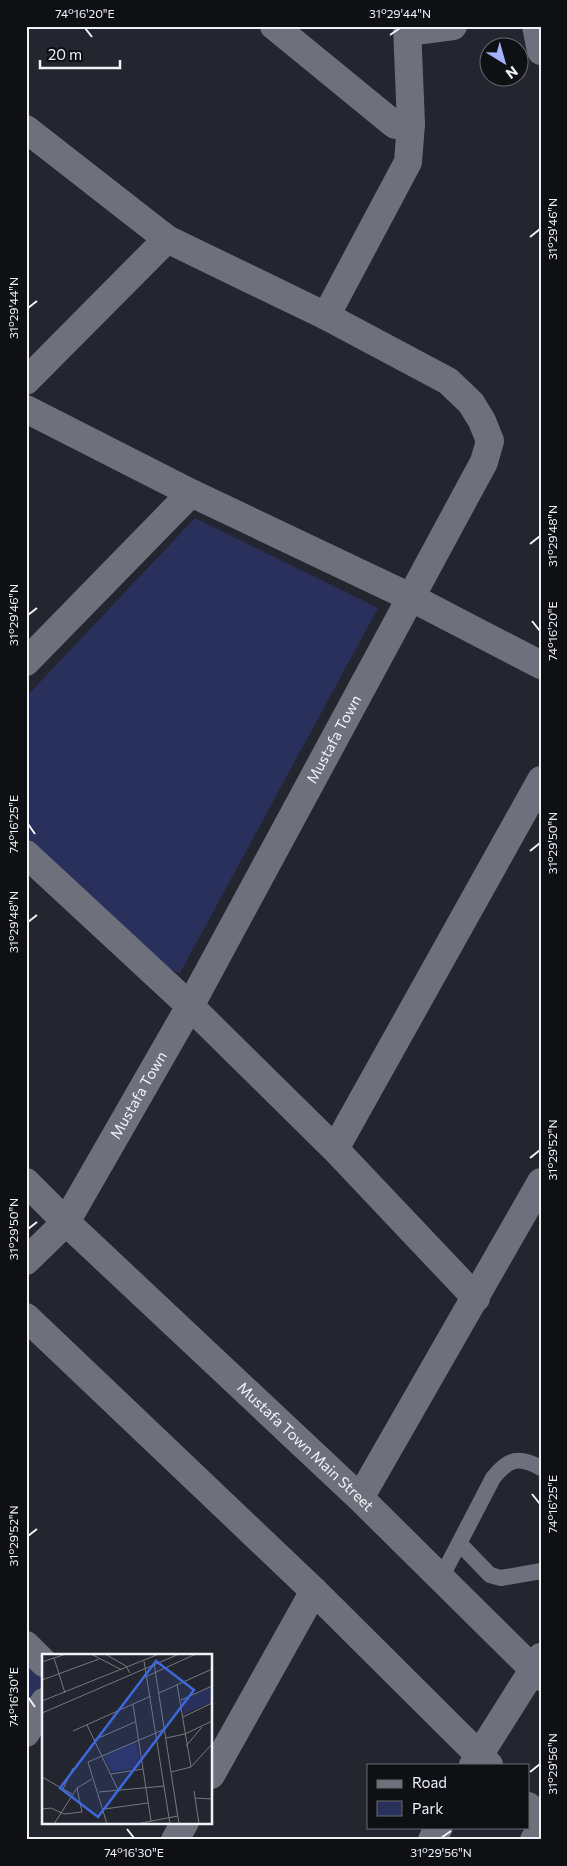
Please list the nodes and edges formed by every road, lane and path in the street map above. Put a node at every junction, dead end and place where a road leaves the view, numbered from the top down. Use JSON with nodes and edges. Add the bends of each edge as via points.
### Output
{"nodes":[{"id":1,"x":274,"y":26,"type":"edge"},
{"id":2,"x":453,"y":26,"type":"edge"},
{"id":3,"x":536,"y":26,"type":"edge"},
{"id":4,"x":408,"y":29,"type":"edge"},
{"id":5,"x":541,"y":51,"type":"edge"},
{"id":6,"x":411,"y":124,"type":"junction"},
{"id":7,"x":26,"y":129,"type":"edge"},
{"id":8,"x":167,"y":239,"type":"junction"},
{"id":9,"x":326,"y":316,"type":"junction"},
{"id":10,"x":26,"y":382,"type":"edge"},
{"id":11,"x":26,"y":409,"type":"edge"},
{"id":12,"x":191,"y":493,"type":"junction"},
{"id":13,"x":410,"y":598,"type":"junction"},
{"id":14,"x":26,"y":662,"type":"edge"},
{"id":15,"x":541,"y":665,"type":"edge"},
{"id":16,"x":541,"y":780,"type":"edge"},
{"id":17,"x":26,"y":854,"type":"edge"},
{"id":18,"x":190,"y":1006,"type":"junction"},
{"id":19,"x":335,"y":1150,"type":"junction"},
{"id":20,"x":26,"y":1182,"type":"edge"},
{"id":21,"x":541,"y":1182,"type":"edge"},
{"id":22,"x":66,"y":1222,"type":"junction"},
{"id":23,"x":26,"y":1261,"type":"edge"},
{"id":24,"x":476,"y":1298,"type":"junction"},
{"id":25,"x":26,"y":1317,"type":"edge"},
{"id":26,"x":541,"y":1468,"type":"edge"},
{"id":27,"x":360,"y":1498,"type":"junction"},
{"id":28,"x":460,"y":1544,"type":"junction"},
{"id":29,"x":541,"y":1571,"type":"edge"},
{"id":30,"x":441,"y":1578,"type":"junction"},
{"id":31,"x":314,"y":1591,"type":"junction"},
{"id":32,"x":26,"y":1645,"type":"edge"},
{"id":33,"x":42,"y":1661,"type":"edge"},
{"id":34,"x":538,"y":1667,"type":"edge"},
{"id":35,"x":42,"y":1705,"type":"edge"},
{"id":36,"x":26,"y":1733,"type":"edge"},
{"id":37,"x":480,"y":1761,"type":"edge"},
{"id":38,"x":212,"y":1773,"type":"edge"},
{"id":39,"x":530,"y":1808,"type":"edge"},
{"id":40,"x":541,"y":1819,"type":"edge"},
{"id":41,"x":184,"y":1824,"type":"edge"},
{"id":42,"x":438,"y":1828,"type":"edge"},
{"id":43,"x":541,"y":1828,"type":"edge"},
{"id":44,"x":175,"y":1840,"type":"edge"},
{"id":45,"x":432,"y":1840,"type":"edge"},
{"id":46,"x":534,"y":1840,"type":"edge"}],
"edges":[{"from":1,"to":6,"type":"street","via":[[395,125]]},
{"from":2,"to":4,"type":"street"},
{"from":3,"to":5,"type":"street"},
{"from":4,"to":6,"type":"street"},
{"from":6,"to":9,"type":"street","via":[[408,162]]},
{"from":7,"to":8,"type":"street","name":"Mustafa Town"},
{"from":8,"to":9,"type":"street","name":"Mustafa Town"},
{"from":8,"to":10,"type":"street"},
{"from":9,"to":13,"type":"street","name":"Mustafa Town","via":[[448,381],[471,403],[490,441],[484,462]]},
{"from":11,"to":12,"type":"street"},
{"from":12,"to":13,"type":"street"},
{"from":12,"to":14,"type":"street"},
{"from":13,"to":15,"type":"street"},
{"from":13,"to":18,"type":"street","name":"Mustafa Town"},
{"from":16,"to":19,"type":"street"},
{"from":17,"to":18,"type":"street"},
{"from":18,"to":19,"type":"street"},
{"from":18,"to":22,"type":"street","name":"Mustafa Town"},
{"from":19,"to":24,"type":"street"},
{"from":20,"to":22,"type":"street","name":"Mustafa Town Main Street"},
{"from":21,"to":24,"type":"street"},
{"from":22,"to":23,"type":"street","name":"Mustafa Town"},
{"from":22,"to":27,"type":"street","name":"Mustafa Town Main Street"},
{"from":24,"to":27,"type":"street"},
{"from":25,"to":31,"type":"street"},
{"from":26,"to":28,"type":"lane","via":[[528,1461],[515,1460],[503,1466],[493,1478]]},
{"from":27,"to":30,"type":"street","name":"Mustafa Town Main Street"},
{"from":28,"to":29,"type":"lane","via":[[490,1575],[501,1578]]},
{"from":28,"to":30,"type":"lane"},
{"from":30,"to":34,"type":"street","name":"Mustafa Town Main Street"},
{"from":31,"to":37,"type":"street"},
{"from":31,"to":38,"type":"street"},
{"from":32,"to":33,"type":"street"},
{"from":34,"to":37,"type":"street"},
{"from":35,"to":36,"type":"street"},
{"from":39,"to":40,"type":"street"},
{"from":41,"to":44,"type":"street"},
{"from":42,"to":45,"type":"street"},
{"from":43,"to":46,"type":"street"}]}
